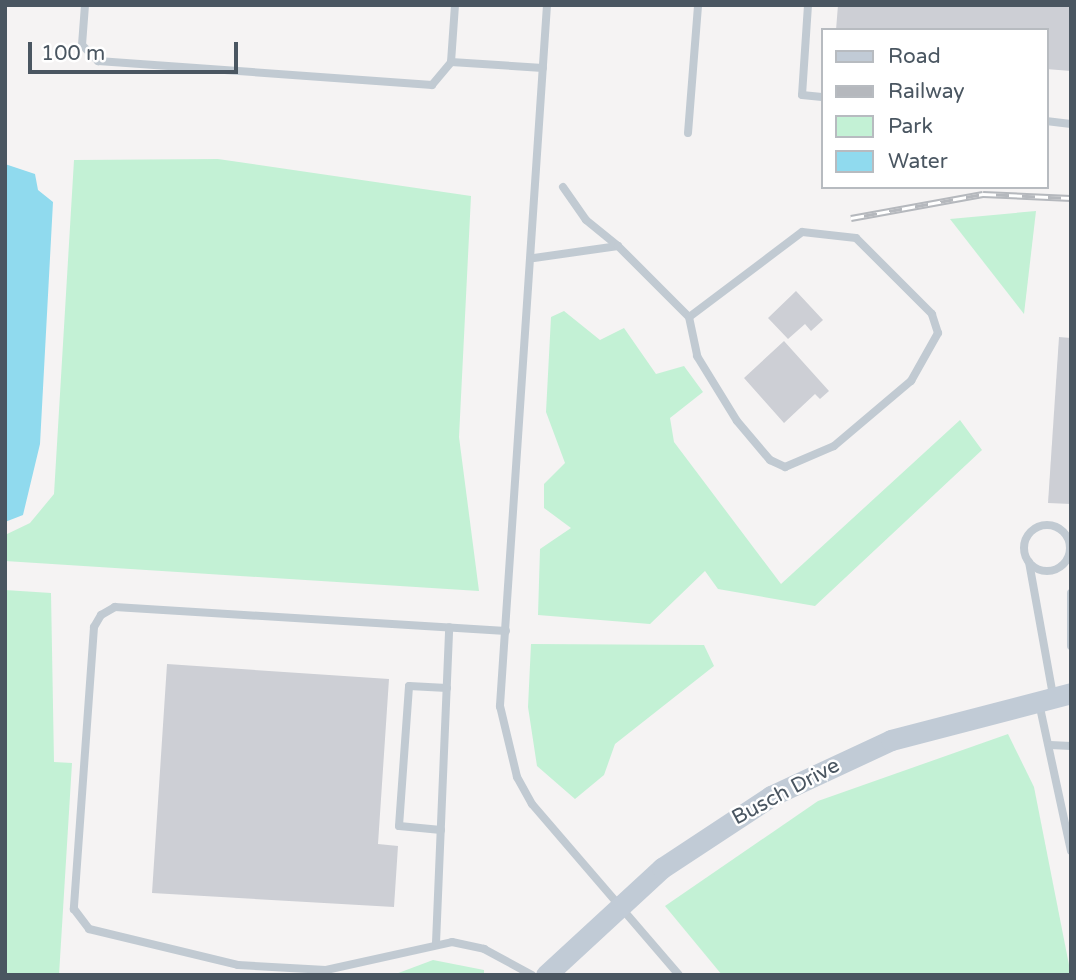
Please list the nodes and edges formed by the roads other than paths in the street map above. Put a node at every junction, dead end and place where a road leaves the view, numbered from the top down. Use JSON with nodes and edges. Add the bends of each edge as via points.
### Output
{"nodes":[{"id":1,"x":85,"y":5,"type":"edge"},
{"id":2,"x":454,"y":5,"type":"edge"},
{"id":3,"x":547,"y":5,"type":"edge"},
{"id":4,"x":698,"y":5,"type":"edge"},
{"id":5,"x":808,"y":5,"type":"edge"},
{"id":6,"x":451,"y":62,"type":"junction"},
{"id":7,"x":543,"y":68,"type":"junction"},
{"id":8,"x":820,"y":97,"type":"edge"},
{"id":9,"x":1048,"y":121,"type":"edge"},
{"id":10,"x":1071,"y":124,"type":"edge"},
{"id":11,"x":688,"y":133,"type":"dead end"},
{"id":12,"x":563,"y":187,"type":"dead end"},
{"id":13,"x":618,"y":246,"type":"junction"},
{"id":14,"x":534,"y":258,"type":"junction"},
{"id":15,"x":689,"y":317,"type":"junction"},
{"id":16,"x":1070,"y":538,"type":"edge"},
{"id":17,"x":1070,"y":553,"type":"edge"},
{"id":18,"x":1028,"y":562,"type":"junction"},
{"id":19,"x":1071,"y":562,"type":"edge"},
{"id":20,"x":1071,"y":593,"type":"edge"},
{"id":21,"x":449,"y":627,"type":"junction"},
{"id":22,"x":506,"y":631,"type":"junction"},
{"id":23,"x":1071,"y":646,"type":"edge"},
{"id":24,"x":447,"y":688,"type":"junction"},
{"id":25,"x":1054,"y":696,"type":"edge"},
{"id":26,"x":1050,"y":746,"type":"junction"},
{"id":27,"x":1071,"y":746,"type":"edge"},
{"id":28,"x":441,"y":830,"type":"junction"},
{"id":29,"x":1071,"y":851,"type":"edge"},
{"id":30,"x":617,"y":905,"type":"junction"},
{"id":31,"x":436,"y":943,"type":"junction"},
{"id":32,"x":532,"y":975,"type":"edge"},
{"id":33,"x":546,"y":975,"type":"edge"},
{"id":34,"x":679,"y":975,"type":"edge"}],
"edges":[{"from":1,"to":6,"type":"lane","via":[[82,45],[97,61],[432,85]]},
{"from":2,"to":6,"type":"lane"},
{"from":3,"to":7,"type":"lane"},
{"from":4,"to":11,"type":"lane"},
{"from":5,"to":8,"type":"lane","via":[[802,95]]},
{"from":6,"to":7,"type":"lane"},
{"from":7,"to":14,"type":"lane"},
{"from":9,"to":10,"type":"lane"},
{"from":12,"to":13,"type":"lane","via":[[586,220]]},
{"from":13,"to":14,"type":"lane"},
{"from":13,"to":15,"type":"lane"},
{"from":14,"to":22,"type":"lane"},
{"from":15,"to":15,"type":"lane","via":[[697,356],[737,421],[770,460],[785,467],[834,446],[911,382],[938,333],[932,314],[856,238],[802,232]]},
{"from":16,"to":17,"type":"lane"},
{"from":16,"to":18,"type":"lane","via":[[1057,526],[1034,528],[1024,541]]},
{"from":17,"to":18,"type":"lane","via":[[1049,571]]},
{"from":17,"to":19,"type":"lane"},
{"from":18,"to":25,"type":"lane"},
{"from":20,"to":23,"type":"lane"},
{"from":21,"to":22,"type":"lane"},
{"from":21,"to":24,"type":"lane"},
{"from":21,"to":31,"type":"lane","via":[[115,607],[101,615],[94,627],[74,909],[80,923],[97,932],[238,965],[326,970]]},
{"from":22,"to":30,"type":"lane","via":[[500,706],[517,777],[555,835]]},
{"from":24,"to":28,"type":"lane"},
{"from":24,"to":28,"type":"lane","via":[[409,686],[399,827]]},
{"from":25,"to":26,"type":"lane"},
{"from":25,"to":30,"type":"street","name":"Busch Drive","via":[[965,716],[823,769],[713,831]]},
{"from":26,"to":27,"type":"lane"},
{"from":26,"to":29,"type":"lane"},
{"from":28,"to":31,"type":"lane"},
{"from":30,"to":33,"type":"street","name":"Busch Drive"},
{"from":30,"to":34,"type":"lane"},
{"from":31,"to":32,"type":"lane","via":[[484,949]]}]}
